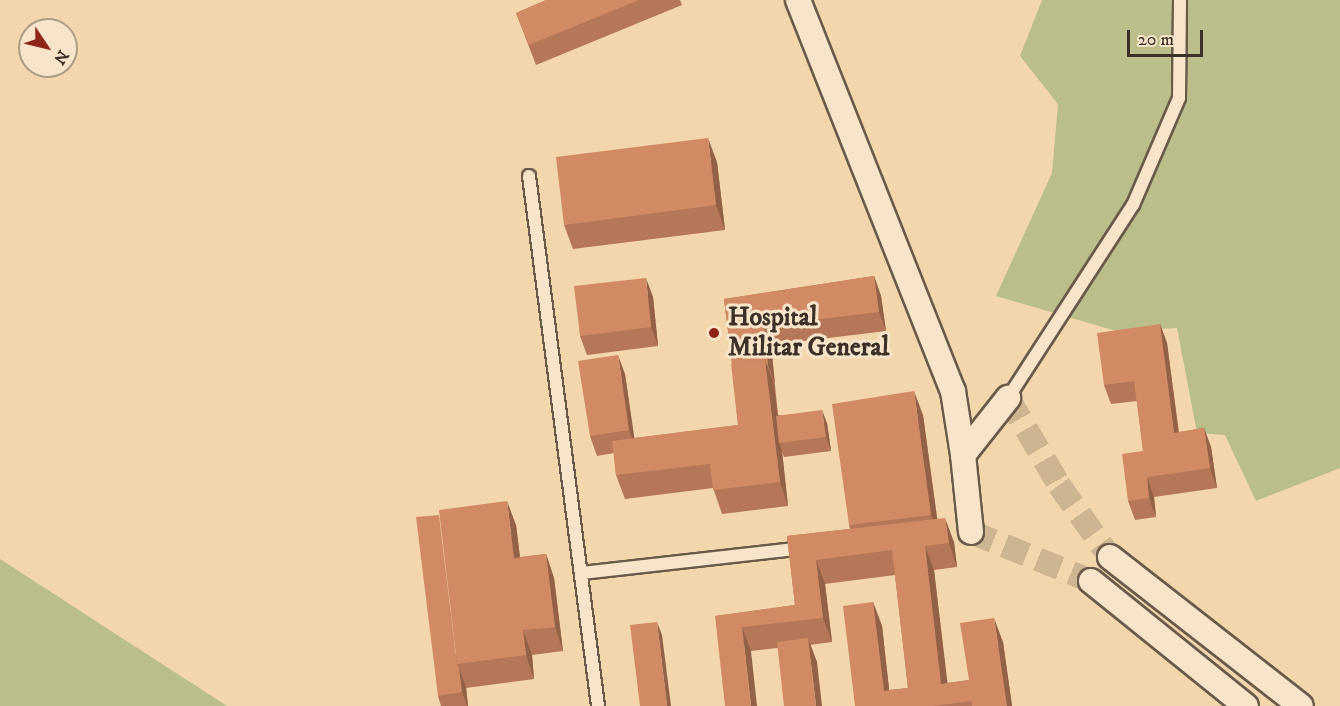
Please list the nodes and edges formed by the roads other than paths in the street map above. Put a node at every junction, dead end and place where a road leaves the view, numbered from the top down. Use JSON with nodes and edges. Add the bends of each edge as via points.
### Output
{"nodes":[{"id":1,"x":798,"y":0,"type":"edge"},
{"id":2,"x":1180,"y":0,"type":"edge"},
{"id":3,"x":529,"y":176,"type":"dead end"},
{"id":4,"x":1008,"y":398,"type":"joint"},
{"id":5,"x":963,"y":455,"type":"junction"},
{"id":6,"x":971,"y":532,"type":"dead end"},
{"id":7,"x":824,"y":546,"type":"edge"},
{"id":8,"x":1110,"y":557,"type":"tunnel mouth"},
{"id":9,"x":581,"y":573,"type":"junction"},
{"id":10,"x":1091,"y":580,"type":"tunnel mouth"},
{"id":11,"x":598,"y":706,"type":"edge"},
{"id":12,"x":1246,"y":706,"type":"edge"},
{"id":13,"x":1301,"y":706,"type":"edge"}],
"edges":[{"from":1,"to":5,"type":"street","via":[[953,391]]},
{"from":2,"to":4,"type":"lane","via":[[1179,98],[1156,152],[1132,205]]},
{"from":3,"to":9,"type":"lane"},
{"from":4,"to":5,"type":"street"},
{"from":5,"to":6,"type":"street"},
{"from":7,"to":9,"type":"lane"},
{"from":8,"to":13,"type":"street"},
{"from":9,"to":11,"type":"lane"},
{"from":10,"to":12,"type":"street"}]}
